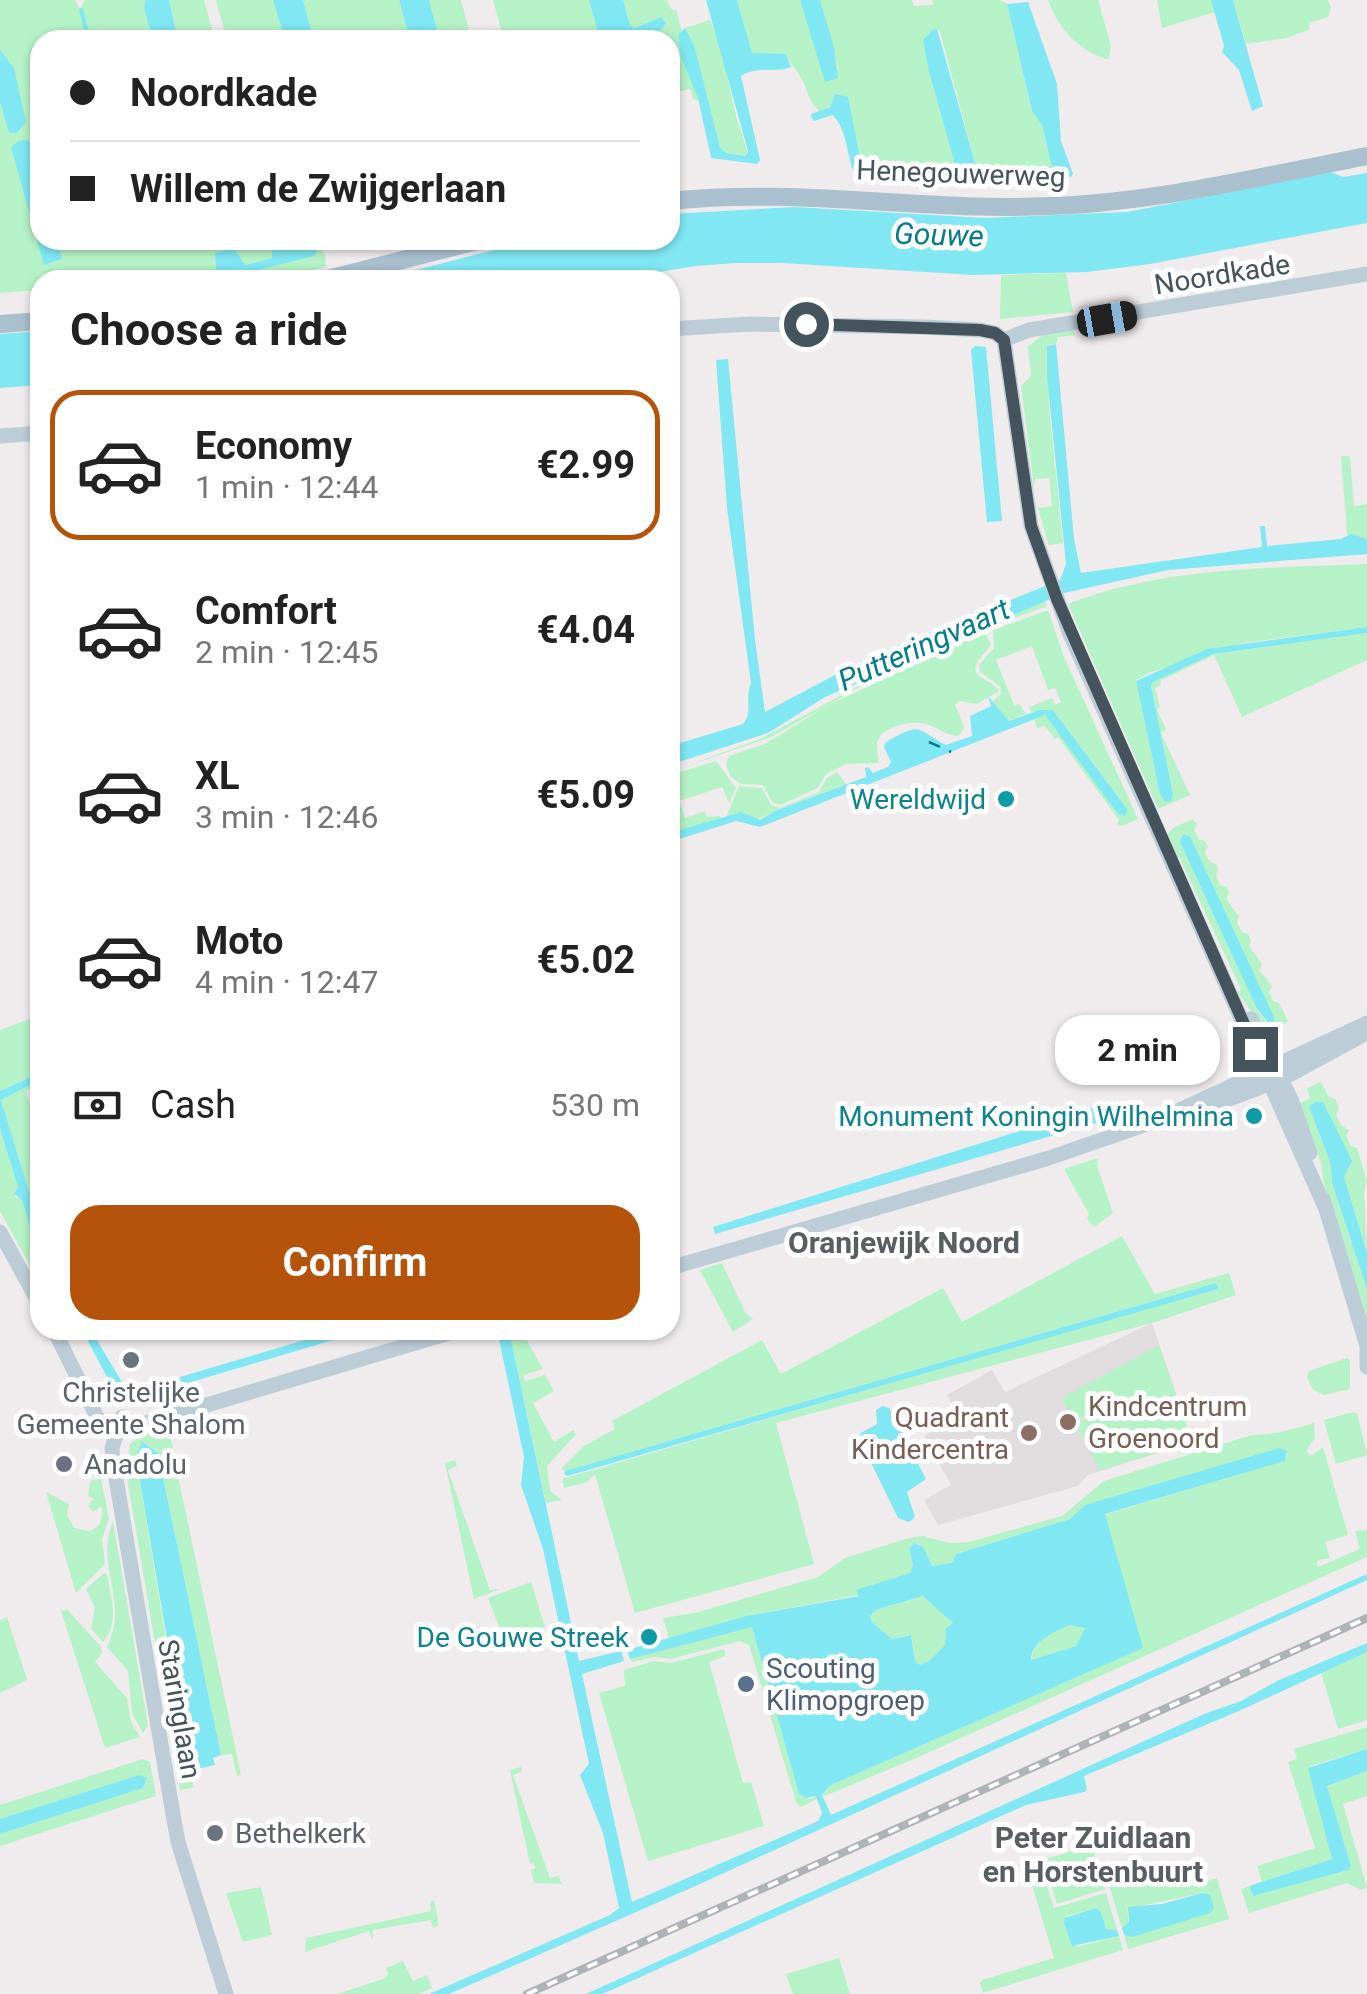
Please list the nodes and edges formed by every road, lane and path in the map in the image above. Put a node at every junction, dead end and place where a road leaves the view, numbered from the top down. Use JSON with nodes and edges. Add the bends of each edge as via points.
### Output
{"nodes":[{"id":1,"x":1367,"y":156,"type":"edge"},
{"id":2,"x":680,"y":201,"type":"edge"},
{"id":3,"x":441,"y":250,"type":"edge"},
{"id":4,"x":363,"y":270,"type":"edge"},
{"id":5,"x":1367,"y":274,"type":"edge"},
{"id":6,"x":30,"y":322,"type":"edge"},
{"id":7,"x":0,"y":324,"type":"edge"},
{"id":8,"x":680,"y":328,"type":"edge"},
{"id":9,"x":1004,"y":340,"type":"junction"},
{"id":10,"x":30,"y":434,"type":"edge"},
{"id":11,"x":0,"y":436,"type":"edge"},
{"id":12,"x":1367,"y":1023,"type":"edge"},
{"id":13,"x":1367,"y":1032,"type":"edge"},
{"id":14,"x":1272,"y":1074,"type":"junction"},
{"id":15,"x":0,"y":1232,"type":"edge"},
{"id":16,"x":680,"y":1265,"type":"edge"},
{"id":17,"x":30,"y":1286,"type":"edge"},
{"id":18,"x":59,"y":1340,"type":"edge"},
{"id":19,"x":425,"y":1340,"type":"edge"},
{"id":20,"x":1367,"y":1348,"type":"edge"},
{"id":21,"x":1367,"y":1367,"type":"edge"},
{"id":22,"x":120,"y":1422,"type":"junction"},
{"id":23,"x":226,"y":1994,"type":"edge"}],
"edges":[{"from":1,"to":2,"type":"main road","name":"Henegouwerweg","via":[[1155,197],[1051,206],[793,195]]},
{"from":3,"to":4,"type":"main road"},
{"from":5,"to":9,"type":"street","name":"Noordkade","via":[[1028,330]]},
{"from":6,"to":7,"type":"main road"},
{"from":8,"to":9,"type":"street","name":"Noordkade","via":[[924,327],[980,330]]},
{"from":9,"to":14,"type":"street","via":[[1028,511],[1050,580]]},
{"from":10,"to":11,"type":"street"},
{"from":12,"to":14,"type":"street"},
{"from":13,"to":14,"type":"street"},
{"from":14,"to":16,"type":"street","via":[[1179,1119]]},
{"from":14,"to":20,"type":"street","via":[[1325,1208]]},
{"from":15,"to":17,"type":"street"},
{"from":18,"to":22,"type":"street","via":[[98,1419]]},
{"from":19,"to":22,"type":"street","via":[[136,1426]]},
{"from":20,"to":21,"type":"street"},
{"from":22,"to":23,"type":"street","name":"Staringlaan","via":[[113,1460],[178,1842]]}]}
